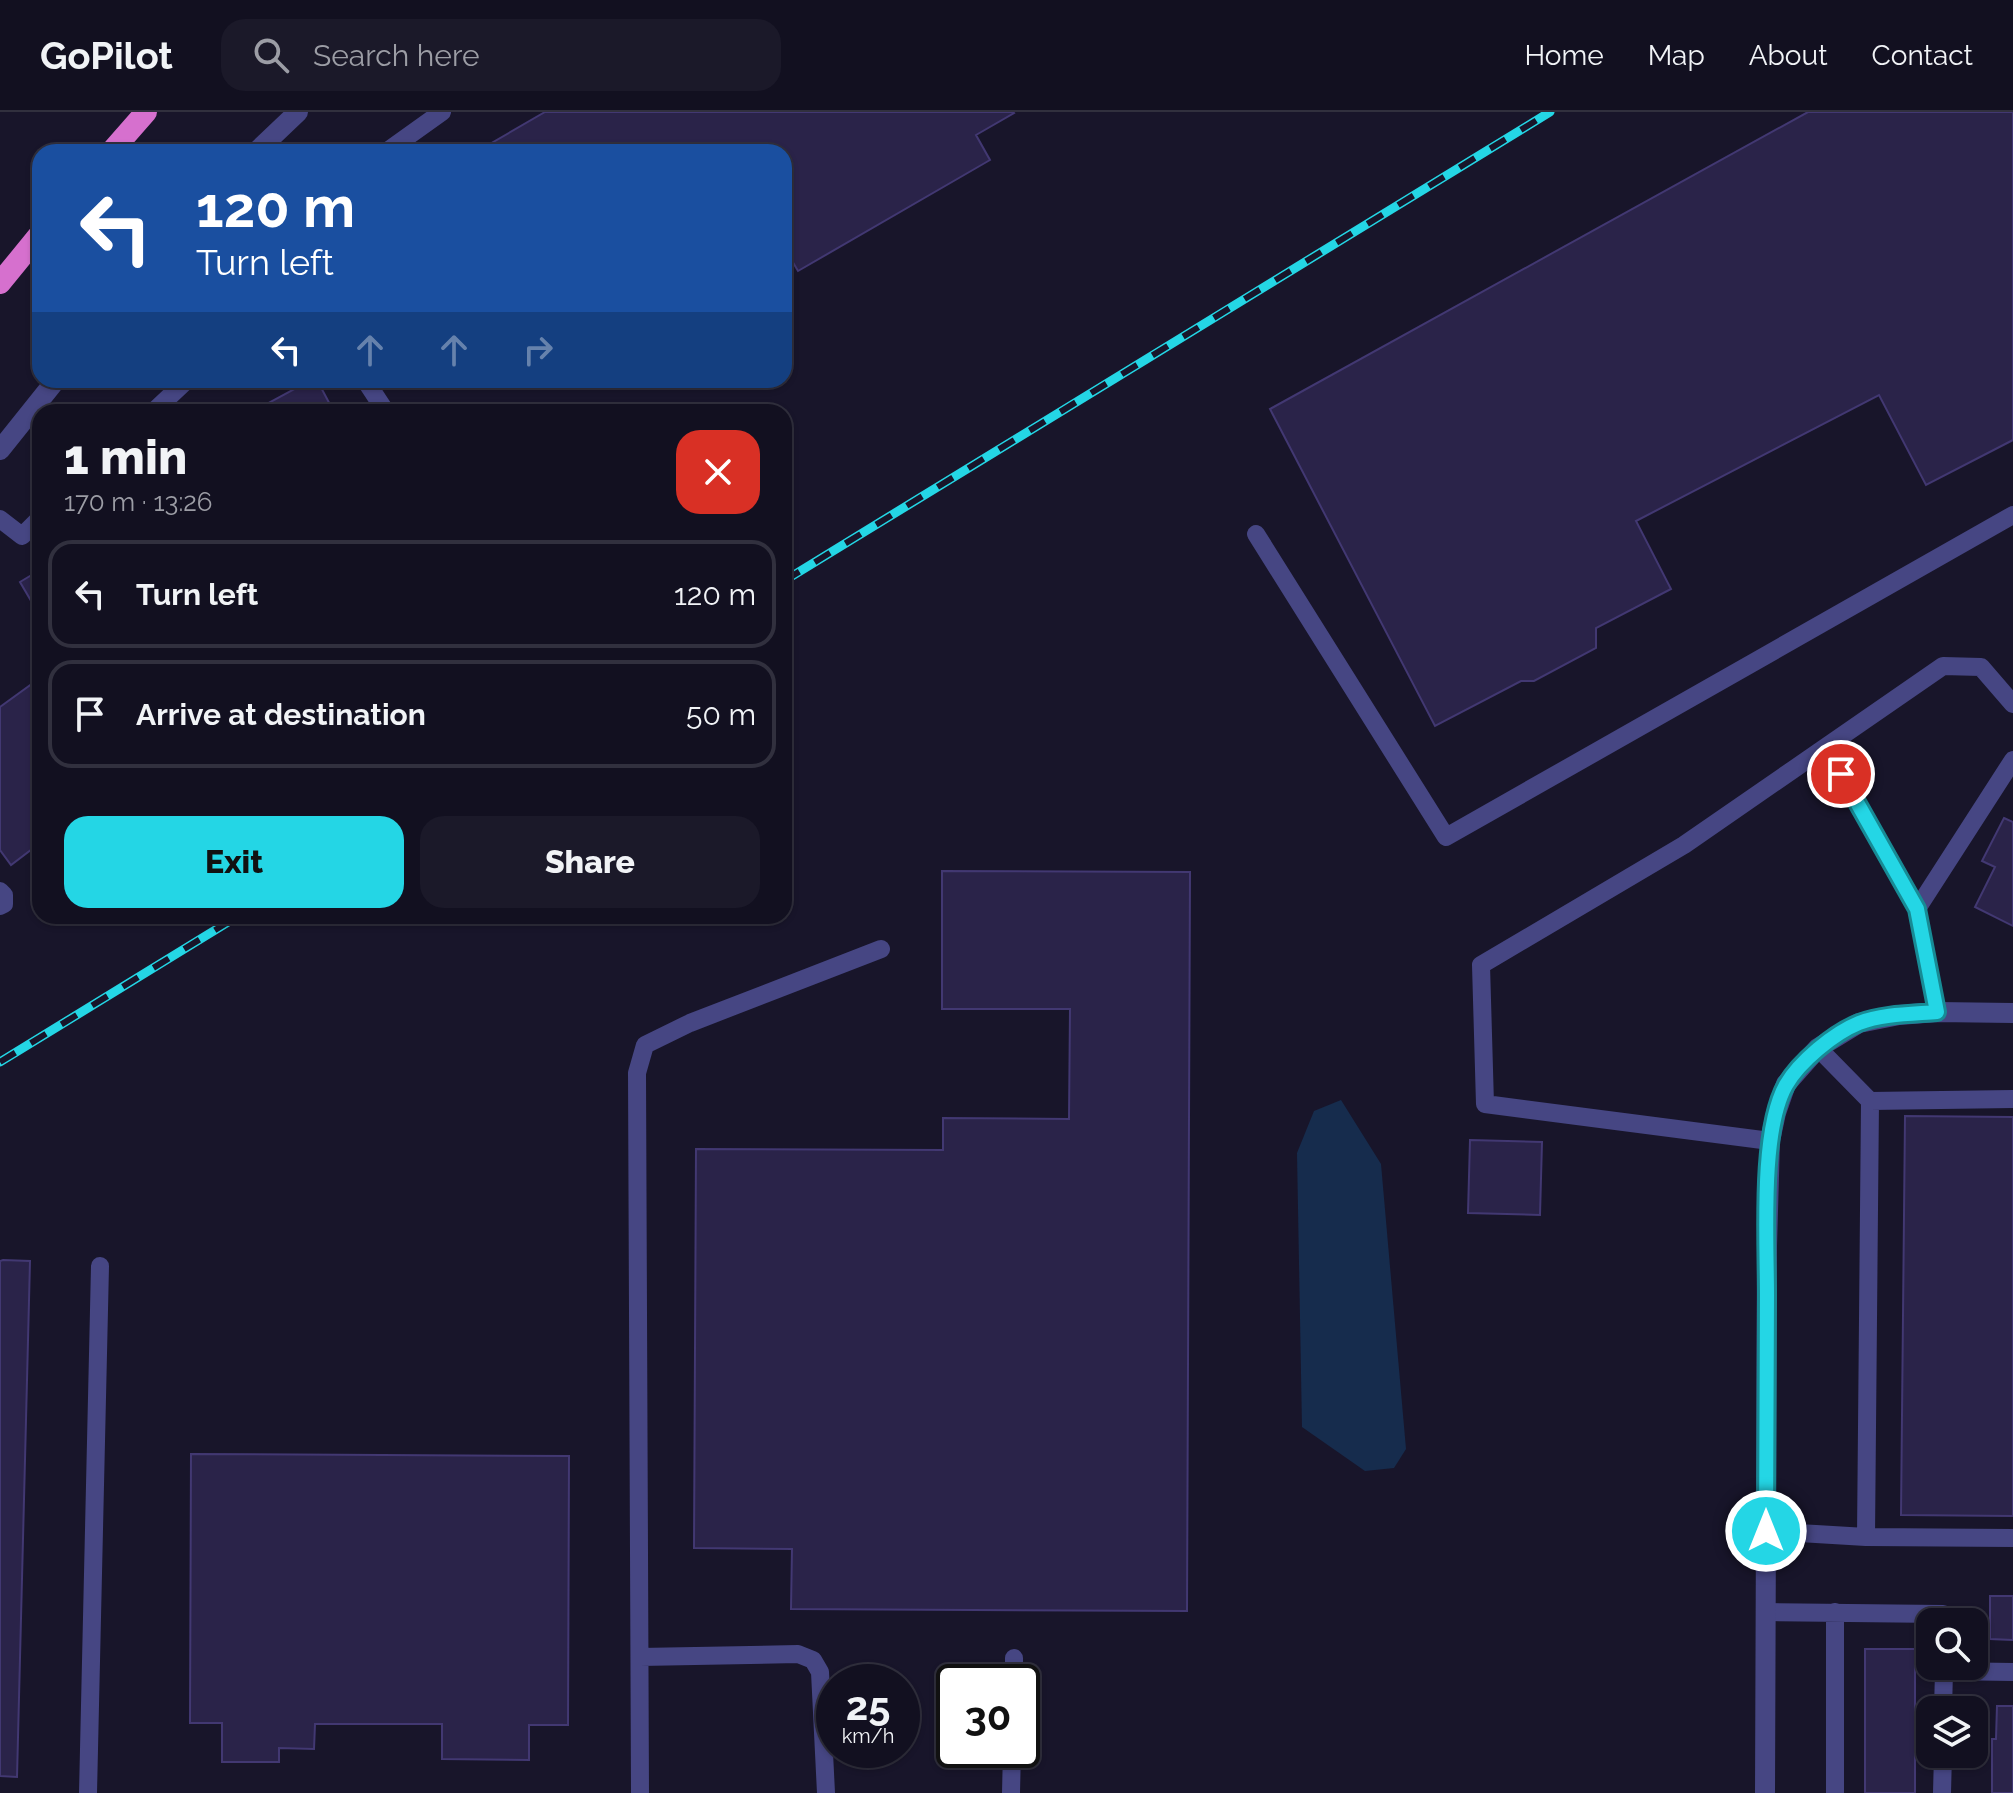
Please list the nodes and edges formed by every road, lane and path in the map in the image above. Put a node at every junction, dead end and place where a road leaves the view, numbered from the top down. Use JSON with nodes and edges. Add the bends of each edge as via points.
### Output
{"nodes":[{"id":1,"x":146,"y":112,"type":"edge"},
{"id":2,"x":298,"y":112,"type":"edge"},
{"id":3,"x":442,"y":112,"type":"edge"},
{"id":4,"x":118,"y":144,"type":"edge"},
{"id":5,"x":264,"y":144,"type":"edge"},
{"id":6,"x":397,"y":144,"type":"edge"},
{"id":7,"x":32,"y":244,"type":"edge"},
{"id":8,"x":0,"y":283,"type":"edge"},
{"id":9,"x":50,"y":388,"type":"edge"},
{"id":10,"x":178,"y":388,"type":"edge"},
{"id":11,"x":37,"y":404,"type":"edge"},
{"id":12,"x":162,"y":404,"type":"edge"},
{"id":13,"x":32,"y":410,"type":"edge"},
{"id":14,"x":0,"y":450,"type":"edge"},
{"id":15,"x":2013,"y":515,"type":"edge"},
{"id":16,"x":0,"y":519,"type":"edge"},
{"id":17,"x":32,"y":526,"type":"edge"},
{"id":18,"x":1256,"y":534,"type":"dead end"},
{"id":19,"x":2013,"y":704,"type":"edge"},
{"id":20,"x":1826,"y":747,"type":"junction"},
{"id":21,"x":2013,"y":760,"type":"edge"},
{"id":22,"x":0,"y":891,"type":"edge"},
{"id":23,"x":0,"y":906,"type":"edge"},
{"id":24,"x":1917,"y":909,"type":"junction"},
{"id":25,"x":881,"y":949,"type":"dead end"},
{"id":26,"x":1937,"y":1012,"type":"junction"},
{"id":27,"x":2013,"y":1013,"type":"edge"},
{"id":28,"x":1818,"y":1048,"type":"junction"},
{"id":29,"x":2013,"y":1099,"type":"edge"},
{"id":30,"x":1870,"y":1101,"type":"junction"},
{"id":31,"x":1770,"y":1141,"type":"junction"},
{"id":32,"x":100,"y":1266,"type":"dead end"},
{"id":33,"x":1766,"y":1531,"type":"junction"},
{"id":34,"x":1866,"y":1537,"type":"junction"},
{"id":35,"x":2013,"y":1538,"type":"edge"},
{"id":36,"x":1766,"y":1612,"type":"junction"},
{"id":37,"x":1835,"y":1612,"type":"junction"},
{"id":38,"x":1916,"y":1614,"type":"edge"},
{"id":39,"x":640,"y":1657,"type":"junction"},
{"id":40,"x":1014,"y":1658,"type":"dead end"},
{"id":41,"x":1014,"y":1664,"type":"edge"},
{"id":42,"x":1988,"y":1671,"type":"edge"},
{"id":43,"x":2013,"y":1672,"type":"edge"},
{"id":44,"x":1012,"y":1768,"type":"edge"},
{"id":45,"x":1943,"y":1768,"type":"edge"},
{"id":46,"x":88,"y":1793,"type":"edge"},
{"id":47,"x":640,"y":1793,"type":"edge"},
{"id":48,"x":826,"y":1793,"type":"edge"},
{"id":49,"x":1011,"y":1793,"type":"edge"},
{"id":50,"x":1765,"y":1793,"type":"edge"},
{"id":51,"x":1835,"y":1793,"type":"edge"},
{"id":52,"x":1942,"y":1793,"type":"edge"}],
"edges":[{"from":1,"to":4,"type":"highway"},
{"from":2,"to":5,"type":"street"},
{"from":3,"to":6,"type":"lane"},
{"from":7,"to":8,"type":"highway"},
{"from":9,"to":11,"type":"street"},
{"from":10,"to":12,"type":"lane"},
{"from":13,"to":14,"type":"street"},
{"from":15,"to":18,"type":"lane","via":[[1446,837]]},
{"from":16,"to":17,"type":"lane","via":[[22,536]]},
{"from":19,"to":20,"type":"lane","via":[[1981,667],[1943,666]]},
{"from":20,"to":24,"type":"lane"},
{"from":20,"to":31,"type":"lane","via":[[1684,845],[1481,965],[1485,1104]]},
{"from":21,"to":24,"type":"lane"},
{"from":22,"to":23,"type":"lane"},
{"from":24,"to":26,"type":"lane"},
{"from":25,"to":39,"type":"lane","via":[[645,1045],[637,1073]]},
{"from":26,"to":27,"type":"street"},
{"from":26,"to":28,"type":"street","via":[[1859,1023]]},
{"from":28,"to":30,"type":"lane"},
{"from":28,"to":31,"type":"street","via":[[1786,1084]]},
{"from":29,"to":30,"type":"lane"},
{"from":30,"to":34,"type":"lane"},
{"from":31,"to":33,"type":"street"},
{"from":32,"to":46,"type":"lane"},
{"from":33,"to":34,"type":"lane"},
{"from":33,"to":36,"type":"street"},
{"from":34,"to":35,"type":"lane"},
{"from":36,"to":37,"type":"lane"},
{"from":36,"to":50,"type":"street"},
{"from":37,"to":38,"type":"lane"},
{"from":37,"to":51,"type":"lane"},
{"from":39,"to":47,"type":"lane"},
{"from":39,"to":48,"type":"lane","via":[[798,1654],[813,1660],[820,1672]]},
{"from":40,"to":41,"type":"lane"},
{"from":42,"to":43,"type":"lane"},
{"from":44,"to":49,"type":"lane"},
{"from":45,"to":52,"type":"lane"}]}
